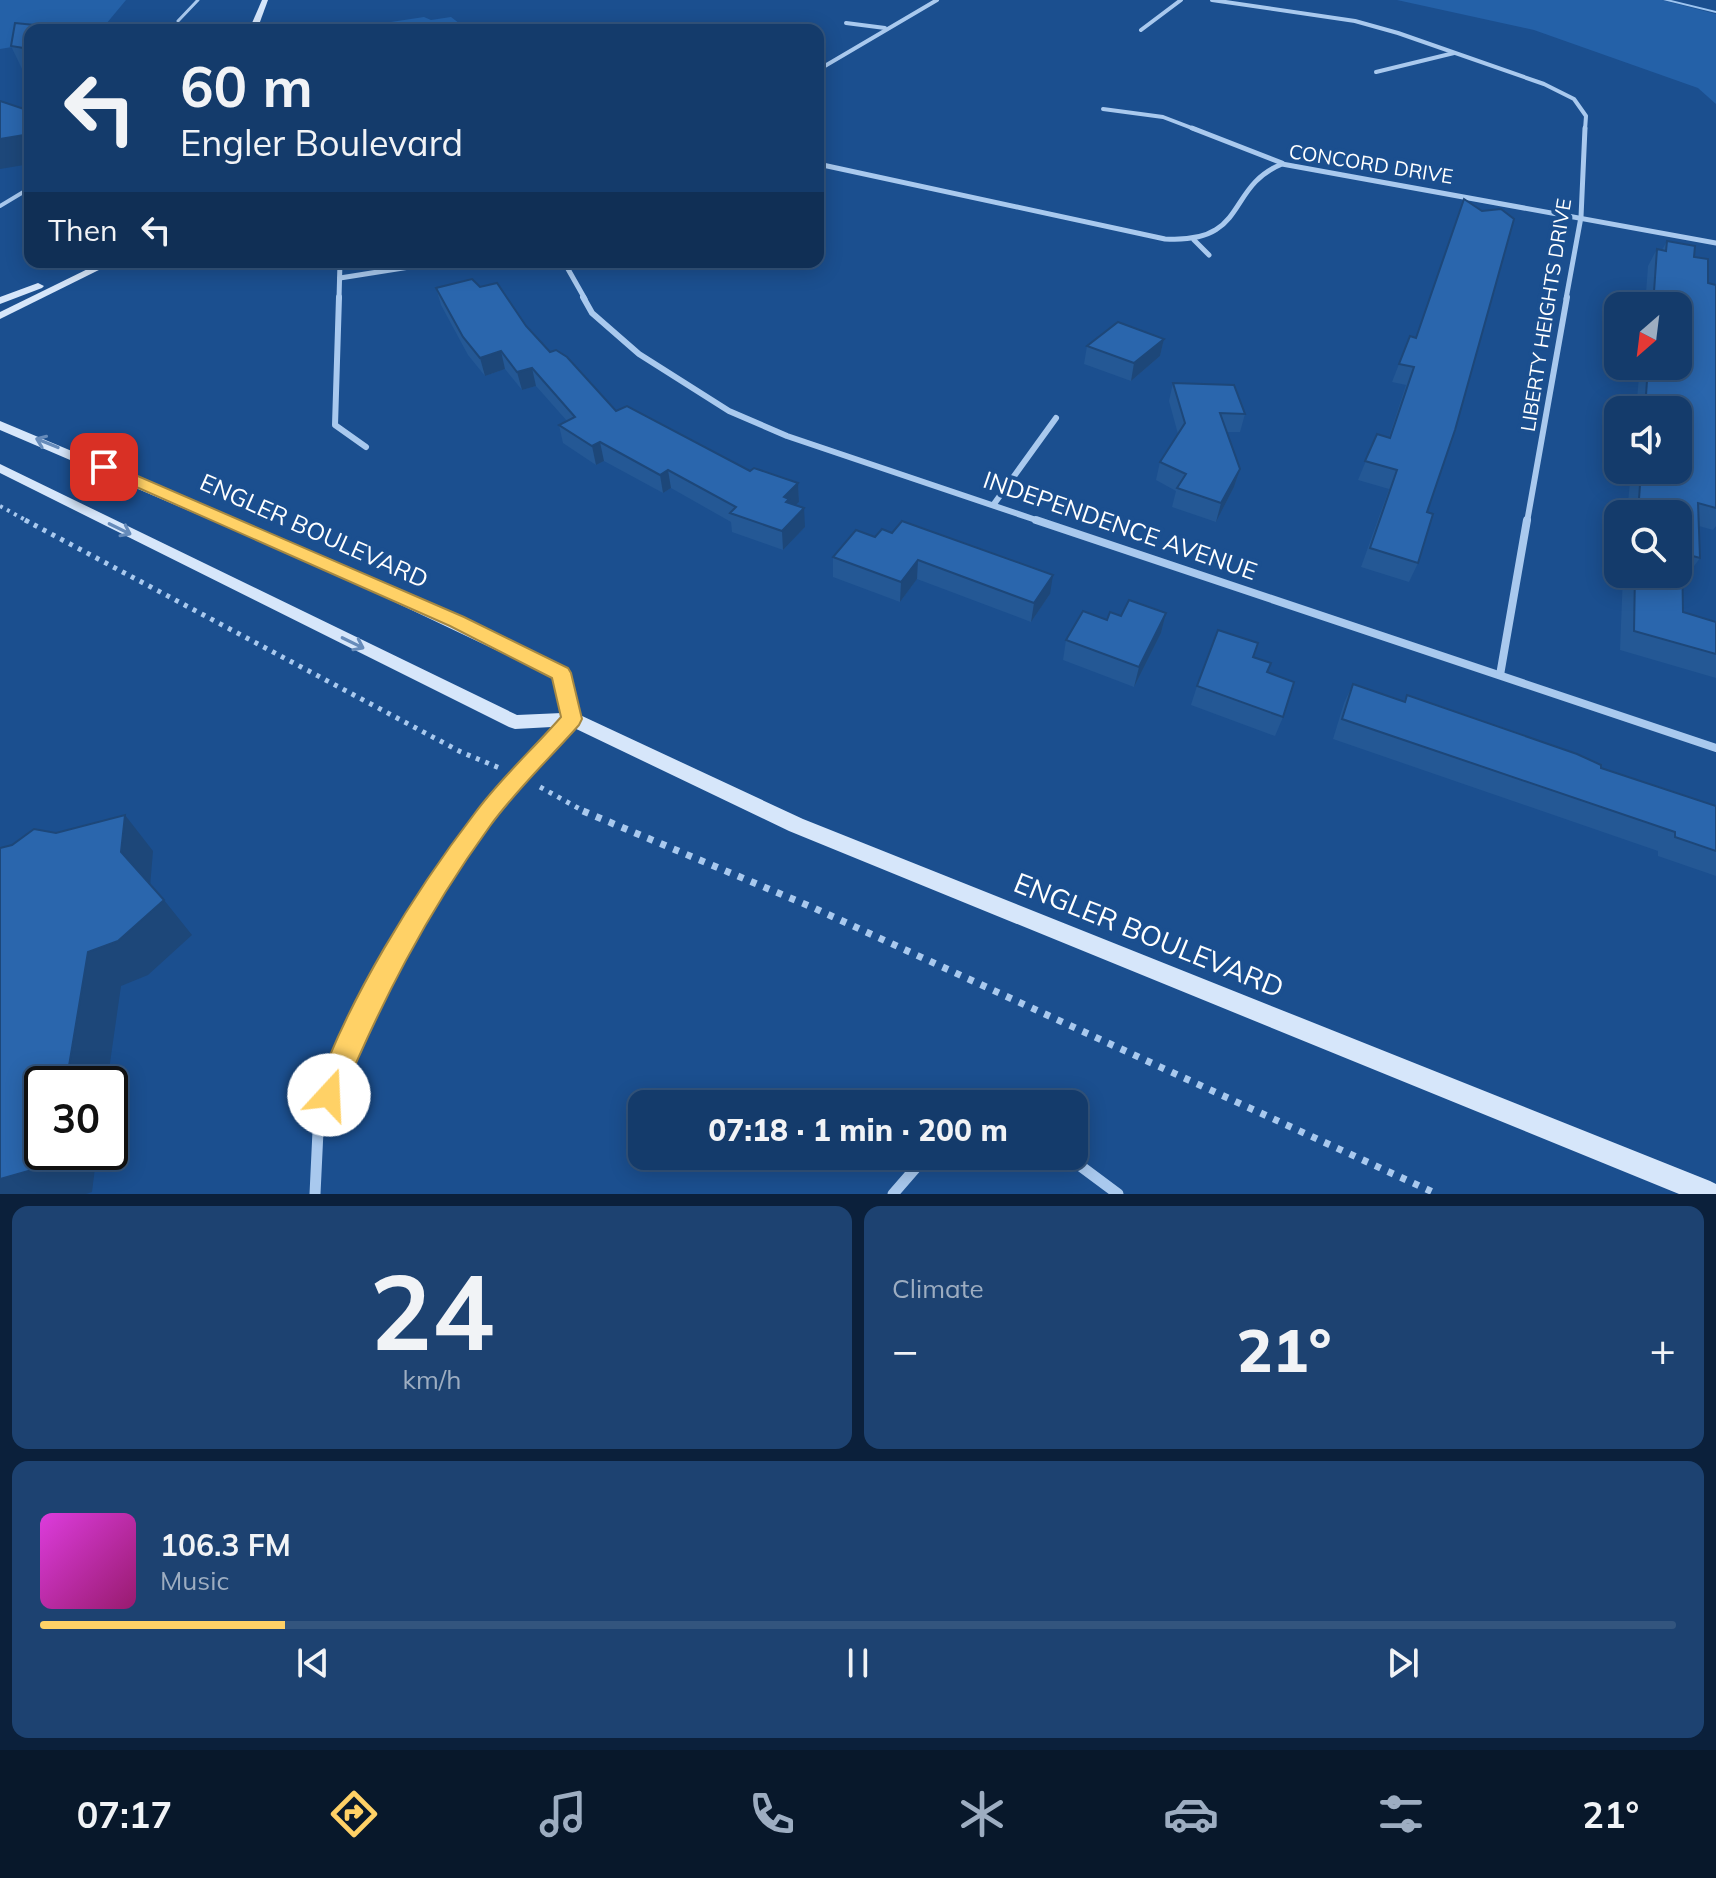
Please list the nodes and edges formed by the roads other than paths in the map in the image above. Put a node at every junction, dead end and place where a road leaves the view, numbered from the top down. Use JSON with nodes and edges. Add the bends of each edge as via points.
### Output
{"nodes":[{"id":1,"x":198,"y":0,"type":"edge"},
{"id":2,"x":265,"y":0,"type":"edge"},
{"id":3,"x":937,"y":0,"type":"edge"},
{"id":4,"x":1181,"y":0,"type":"edge"},
{"id":5,"x":1212,"y":0,"type":"edge"},
{"id":6,"x":178,"y":21,"type":"dead end"},
{"id":7,"x":846,"y":23,"type":"dead end"},
{"id":8,"x":255,"y":24,"type":"edge"},
{"id":9,"x":887,"y":28,"type":"junction"},
{"id":10,"x":1141,"y":30,"type":"dead end"},
{"id":11,"x":1454,"y":52,"type":"junction"},
{"id":12,"x":824,"y":66,"type":"edge"},
{"id":13,"x":1376,"y":72,"type":"dead end"},
{"id":14,"x":1103,"y":109,"type":"dead end"},
{"id":15,"x":1282,"y":164,"type":"junction"},
{"id":16,"x":824,"y":165,"type":"edge"},
{"id":17,"x":24,"y":192,"type":"edge"},
{"id":18,"x":0,"y":206,"type":"edge"},
{"id":19,"x":1581,"y":217,"type":"junction"},
{"id":20,"x":1194,"y":240,"type":"junction"},
{"id":21,"x":1716,"y":243,"type":"edge"},
{"id":22,"x":1209,"y":255,"type":"dead end"},
{"id":23,"x":96,"y":268,"type":"edge"},
{"id":24,"x":340,"y":268,"type":"edge"},
{"id":25,"x":403,"y":268,"type":"edge"},
{"id":26,"x":567,"y":268,"type":"edge"},
{"id":27,"x":81,"y":274,"type":"junction"},
{"id":28,"x":340,"y":278,"type":"junction"},
{"id":29,"x":0,"y":301,"type":"edge"},
{"id":30,"x":0,"y":316,"type":"edge"},
{"id":31,"x":1056,"y":418,"type":"dead end"},
{"id":32,"x":0,"y":425,"type":"edge"},
{"id":33,"x":366,"y":447,"type":"dead end"},
{"id":34,"x":0,"y":468,"type":"edge"},
{"id":35,"x":994,"y":504,"type":"junction"},
{"id":36,"x":1500,"y":675,"type":"junction"},
{"id":37,"x":572,"y":719,"type":"junction"},
{"id":38,"x":1716,"y":748,"type":"edge"},
{"id":39,"x":914,"y":1170,"type":"edge"},
{"id":40,"x":1086,"y":1170,"type":"edge"},
{"id":41,"x":315,"y":1194,"type":"edge"},
{"id":42,"x":893,"y":1194,"type":"edge"},
{"id":43,"x":1118,"y":1194,"type":"edge"},
{"id":44,"x":1710,"y":1194,"type":"edge"}],
"edges":[{"from":1,"to":6,"type":"lane"},
{"from":2,"to":8,"type":"main road"},
{"from":3,"to":9,"type":"street"},
{"from":4,"to":10,"type":"street"},
{"from":5,"to":11,"type":"street","name":"LIBERTY HEIGHTS DRIVE","via":[[1355,21]]},
{"from":7,"to":9,"type":"street"},
{"from":9,"to":12,"type":"street"},
{"from":11,"to":13,"type":"street"},
{"from":11,"to":19,"type":"street","name":"LIBERTY HEIGHTS DRIVE","via":[[1574,99],[1586,116]]},
{"from":14,"to":15,"type":"street","via":[[1163,117]]},
{"from":15,"to":19,"type":"street","name":"CONCORD DRIVE"},
{"from":15,"to":20,"type":"street","name":"CONCORD DRIVE","via":[[1269,167],[1214,234]]},
{"from":16,"to":20,"type":"street","via":[[1131,234]]},
{"from":17,"to":18,"type":"lane"},
{"from":19,"to":21,"type":"street","name":"CONCORD DRIVE"},
{"from":19,"to":36,"type":"street","name":"LIBERTY HEIGHTS DRIVE"},
{"from":20,"to":22,"type":"street"},
{"from":23,"to":27,"type":"main road"},
{"from":24,"to":28,"type":"street"},
{"from":25,"to":28,"type":"street"},
{"from":26,"to":35,"type":"street","name":"INDEPENDENCE AVENUE","via":[[592,313],[639,354],[729,411],[787,436]]},
{"from":27,"to":29,"type":"main road","via":[[61,276]]},
{"from":27,"to":30,"type":"main road"},
{"from":28,"to":33,"type":"street","via":[[335,425]]},
{"from":31,"to":35,"type":"street"},
{"from":37,"to":32,"type":"main road","name":"ENGLER BOULEVARD","one_way":true,"via":[[561,673],[344,571]]},
{"from":34,"to":37,"type":"main road","name":"ENGLER BOULEVARD","one_way":true,"via":[[515,722]]},
{"from":35,"to":36,"type":"street","name":"INDEPENDENCE AVENUE"},
{"from":36,"to":38,"type":"street","name":"INDEPENDENCE AVENUE"},
{"from":37,"to":41,"type":"street","via":[[484,817],[415,919],[338,1065],[318,1131]]},
{"from":37,"to":44,"type":"main road","name":"ENGLER BOULEVARD","via":[[796,825]]},
{"from":39,"to":42,"type":"street"},
{"from":40,"to":43,"type":"street"}]}
